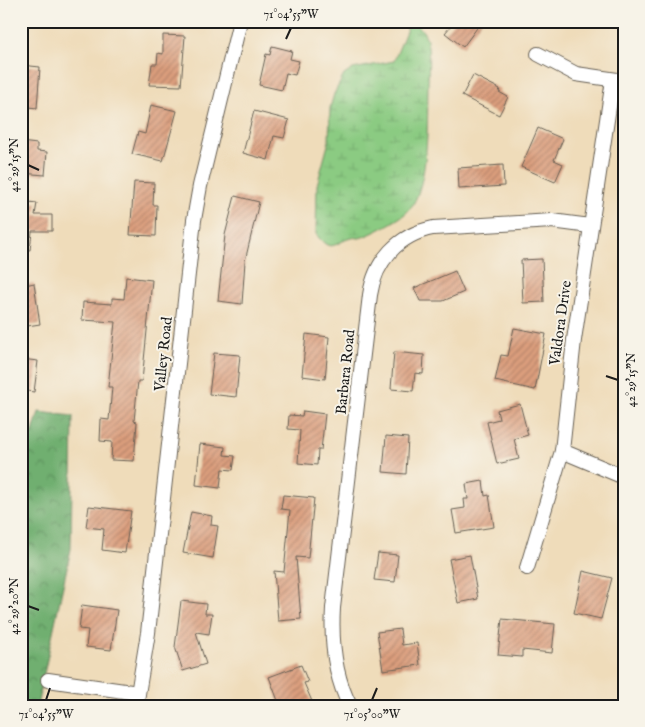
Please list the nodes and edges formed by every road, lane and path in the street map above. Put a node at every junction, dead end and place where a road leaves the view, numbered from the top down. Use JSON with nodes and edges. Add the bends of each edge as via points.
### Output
{"nodes":[{"id":1,"x":240,"y":21,"type":"edge"},
{"id":2,"x":538,"y":54,"type":"dead end"},
{"id":3,"x":618,"y":81,"type":"edge"},
{"id":4,"x":590,"y":226,"type":"junction"},
{"id":5,"x":562,"y":452,"type":"junction"},
{"id":6,"x":624,"y":477,"type":"edge"},
{"id":7,"x":527,"y":568,"type":"dead end"},
{"id":8,"x":48,"y":680,"type":"dead end"},
{"id":9,"x":137,"y":700,"type":"edge"},
{"id":10,"x":350,"y":706,"type":"edge"}],
"edges":[{"from":1,"to":9,"type":"street","name":"Valley Road","via":[[196,211],[148,633]]},
{"from":2,"to":3,"type":"street","via":[[576,74]]},
{"from":3,"to":4,"type":"street","name":"Valdora Drive"},
{"from":4,"to":5,"type":"street","name":"Valdora Drive"},
{"from":4,"to":10,"type":"street","name":"Barbara Road","via":[[552,221],[433,228],[397,244],[377,270],[370,295],[333,608],[334,660]]},
{"from":5,"to":6,"type":"street"},
{"from":5,"to":7,"type":"street","name":"Valdora Drive"},
{"from":8,"to":9,"type":"street","name":"Valley Road"}]}
